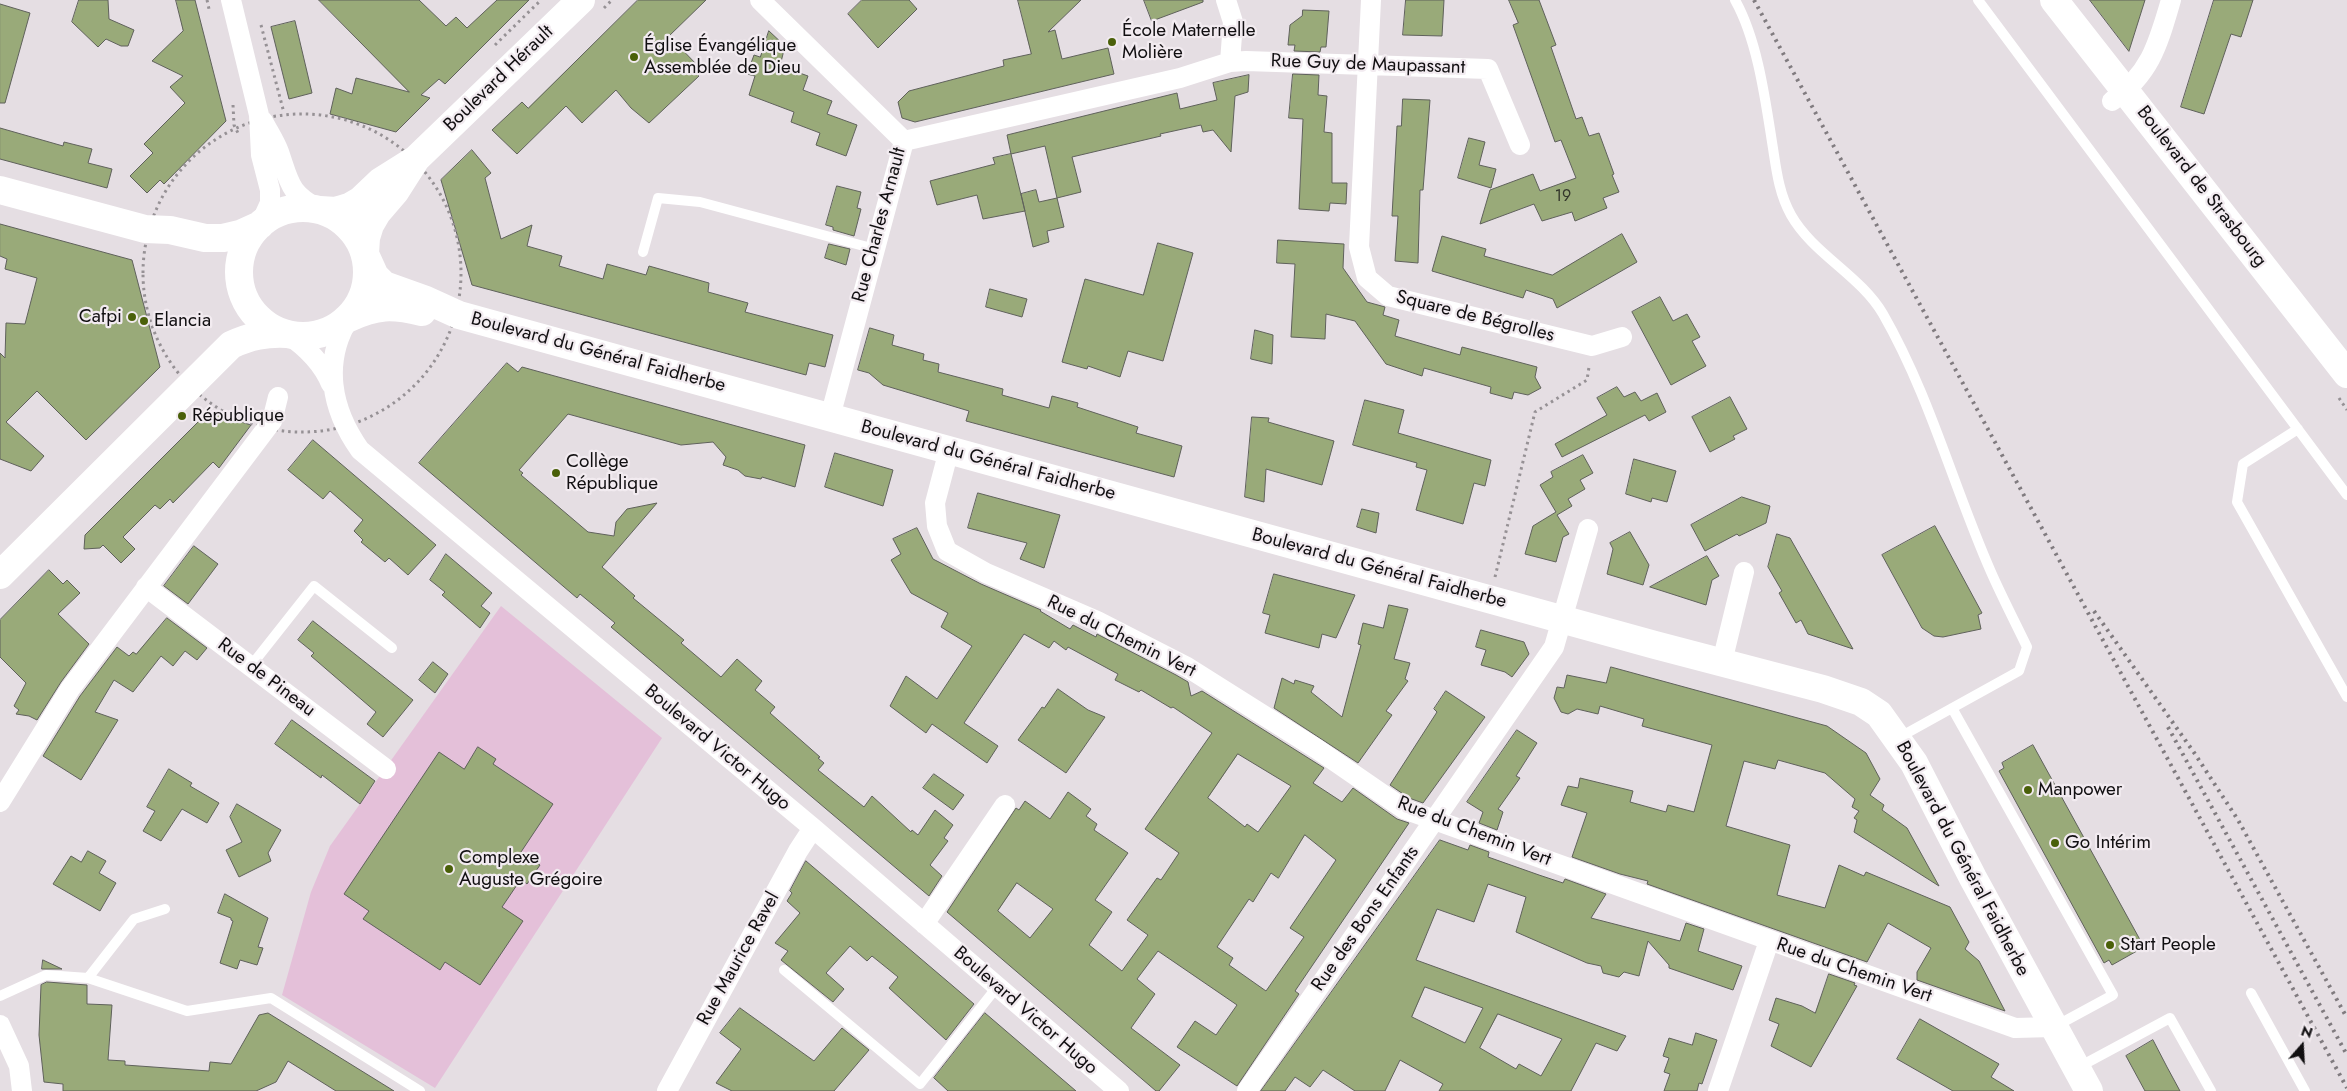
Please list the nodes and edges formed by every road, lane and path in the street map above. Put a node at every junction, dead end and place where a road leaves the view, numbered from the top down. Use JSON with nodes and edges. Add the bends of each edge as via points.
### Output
{"nodes":[{"id":1,"x":231,"y":0,"type":"edge"},
{"id":2,"x":581,"y":0,"type":"edge"},
{"id":3,"x":760,"y":0,"type":"edge"},
{"id":4,"x":1226,"y":0,"type":"edge"},
{"id":5,"x":1371,"y":0,"type":"edge"},
{"id":6,"x":1734,"y":0,"type":"edge"},
{"id":7,"x":1978,"y":0,"type":"edge"},
{"id":8,"x":2054,"y":0,"type":"edge"},
{"id":9,"x":2171,"y":0,"type":"edge"},
{"id":10,"x":1230,"y":62,"type":"junction"},
{"id":11,"x":1368,"y":64,"type":"junction"},
{"id":12,"x":2119,"y":96,"type":"junction"},
{"id":13,"x":259,"y":115,"type":"junction"},
{"id":14,"x":904,"y":141,"type":"junction"},
{"id":15,"x":1520,"y":145,"type":"dead end"},
{"id":16,"x":416,"y":159,"type":"junction"},
{"id":17,"x":0,"y":190,"type":"edge"},
{"id":18,"x":153,"y":202,"type":"dead end"},
{"id":19,"x":320,"y":210,"type":"junction"},
{"id":20,"x":147,"y":220,"type":"junction"},
{"id":21,"x":260,"y":225,"type":"junction"},
{"id":22,"x":449,"y":227,"type":"dead end"},
{"id":23,"x":451,"y":235,"type":"dead end"},
{"id":24,"x":875,"y":249,"type":"junction"},
{"id":25,"x":643,"y":252,"type":"dead end"},
{"id":26,"x":365,"y":254,"type":"junction"},
{"id":27,"x":241,"y":289,"type":"junction"},
{"id":28,"x":459,"y":315,"type":"junction"},
{"id":29,"x":349,"y":318,"type":"junction"},
{"id":30,"x":287,"y":334,"type":"junction"},
{"id":31,"x":1622,"y":337,"type":"dead end"},
{"id":32,"x":1592,"y":346,"type":"junction"},
{"id":33,"x":216,"y":358,"type":"junction"},
{"id":34,"x":2347,"y":374,"type":"edge"},
{"id":35,"x":187,"y":389,"type":"junction"},
{"id":36,"x":335,"y":392,"type":"junction"},
{"id":37,"x":278,"y":397,"type":"dead end"},
{"id":38,"x":830,"y":418,"type":"junction"},
{"id":39,"x":268,"y":426,"type":"junction"},
{"id":40,"x":345,"y":429,"type":"junction"},
{"id":41,"x":2298,"y":429,"type":"junction"},
{"id":42,"x":949,"y":450,"type":"junction"},
{"id":43,"x":2347,"y":495,"type":"edge"},
{"id":44,"x":1588,"y":529,"type":"dead end"},
{"id":45,"x":1744,"y":572,"type":"dead end"},
{"id":46,"x":0,"y":575,"type":"edge"},
{"id":47,"x":146,"y":587,"type":"junction"},
{"id":48,"x":1490,"y":599,"type":"junction"},
{"id":49,"x":1563,"y":619,"type":"junction"},
{"id":50,"x":392,"y":648,"type":"dead end"},
{"id":51,"x":1722,"y":662,"type":"junction"},
{"id":52,"x":250,"y":667,"type":"junction"},
{"id":53,"x":2347,"y":697,"type":"edge"},
{"id":54,"x":1952,"y":708,"type":"junction"},
{"id":55,"x":1898,"y":738,"type":"junction"},
{"id":56,"x":386,"y":768,"type":"dead end"},
{"id":57,"x":0,"y":802,"type":"edge"},
{"id":58,"x":1005,"y":805,"type":"dead end"},
{"id":59,"x":1434,"y":821,"type":"junction"},
{"id":60,"x":813,"y":828,"type":"junction"},
{"id":61,"x":165,"y":909,"type":"dead end"},
{"id":62,"x":924,"y":924,"type":"junction"},
{"id":63,"x":1769,"y":941,"type":"junction"},
{"id":64,"x":784,"y":970,"type":"dead end"},
{"id":65,"x":88,"y":978,"type":"junction"},
{"id":66,"x":997,"y":987,"type":"junction"},
{"id":67,"x":2251,"y":993,"type":"dead end"},
{"id":68,"x":0,"y":996,"type":"edge"},
{"id":69,"x":0,"y":1025,"type":"edge"},
{"id":70,"x":2053,"y":1027,"type":"junction"},
{"id":71,"x":2083,"y":1080,"type":"edge"},
{"id":72,"x":22,"y":1091,"type":"edge"},
{"id":73,"x":420,"y":1091,"type":"edge"},
{"id":74,"x":667,"y":1091,"type":"edge"},
{"id":75,"x":1119,"y":1091,"type":"edge"},
{"id":76,"x":1247,"y":1091,"type":"edge"},
{"id":77,"x":1718,"y":1091,"type":"edge"},
{"id":78,"x":2211,"y":1091,"type":"edge"},
{"id":79,"x":2305,"y":1091,"type":"edge"}],
"edges":[{"from":1,"to":13,"type":"street"},
{"from":2,"to":16,"type":"main road","name":"Boulevard Hérault"},
{"from":3,"to":14,"type":"street","name":"Rue Charles Arnault"},
{"from":4,"to":10,"type":"street","via":[[1233,22]]},
{"from":5,"to":11,"type":"street","name":"Square de Bégrolles"},
{"from":6,"to":54,"type":"lane","via":[[1742,14],[1763,88],[1780,187],[1791,215],[1810,240],[1858,284],[1882,313],[1930,410],[1990,571],[2027,647],[2019,671]]},
{"from":7,"to":41,"type":"lane"},
{"from":8,"to":12,"type":"main road","name":"Boulevard de Strasbourg"},
{"from":9,"to":12,"type":"street","via":[[2156,49],[2136,81]]},
{"from":10,"to":11,"type":"street","name":"Rue Guy de Maupassant"},
{"from":10,"to":14,"type":"street","name":"Rue Guy de Maupassant","via":[[1180,78]]},
{"from":11,"to":15,"type":"street","name":"Rue Guy de Maupassant","via":[[1488,69]]},
{"from":11,"to":32,"type":"street","name":"Square de Bégrolles","via":[[1359,247],[1367,278],[1388,296]]},
{"from":12,"to":34,"type":"main road","name":"Boulevard de Strasbourg"},
{"from":13,"to":16,"type":"path","via":[[293,110],[395,138]]},
{"from":13,"to":18,"type":"path","via":[[234,125]]},
{"from":13,"to":19,"type":"street","via":[[278,150],[289,183],[298,196]]},
{"from":13,"to":21,"type":"street","via":[[261,155],[270,190],[270,203]]},
{"from":14,"to":24,"type":"street","name":"Rue Charles Arnault"},
{"from":16,"to":19,"type":"main road","name":"Boulevard Hérault","via":[[349,207],[336,211]]},
{"from":16,"to":22,"type":"path","via":[[438,185]]},
{"from":16,"to":26,"type":"main road","name":"Boulevard Hérault","via":[[370,225]]},
{"from":17,"to":20,"type":"main road"},
{"from":19,"to":21,"type":"main road","via":[[288,210],[273,215]]},
{"from":19,"to":26,"type":"main road","via":[[350,228]]},
{"from":20,"to":21,"type":"main road","via":[[170,230],[205,238],[224,238]]},
{"from":20,"to":27,"type":"main road","via":[[167,242],[223,260],[234,272]]},
{"from":20,"to":35,"type":"path","via":[[138,260],[170,372]]},
{"from":21,"to":27,"type":"main road","via":[[242,254]]},
{"from":23,"to":28,"type":"path","via":[[465,290]]},
{"from":24,"to":25,"type":"lane","via":[[700,202],[658,198]]},
{"from":24,"to":38,"type":"street","name":"Rue Charles Arnault"},
{"from":26,"to":28,"type":"main road","name":"Boulevard du Général Faidherbe","via":[[375,276],[384,285]]},
{"from":26,"to":29,"type":"main road","via":[[366,288]]},
{"from":27,"to":30,"type":"main road","via":[[257,316],[271,328]]},
{"from":27,"to":33,"type":"main road","via":[[235,326]]},
{"from":28,"to":29,"type":"main road","name":"Boulevard du Général Faidherbe","via":[[394,306],[376,307]]},
{"from":28,"to":38,"type":"main road","name":"Boulevard du Général Faidherbe"},
{"from":28,"to":40,"type":"path","via":[[443,351],[367,424]]},
{"from":29,"to":30,"type":"main road","via":[[320,334]]},
{"from":29,"to":36,"type":"street","name":"Boulevard Victor Hugo","via":[[334,353],[332,377]]},
{"from":30,"to":33,"type":"main road","via":[[249,337],[231,345]]},
{"from":30,"to":36,"type":"street","name":"Boulevard Victor Hugo","via":[[316,359]]},
{"from":31,"to":32,"type":"street"},
{"from":32,"to":48,"type":"path","via":[[1587,380],[1535,412]]},
{"from":33,"to":35,"type":"main road"},
{"from":35,"to":39,"type":"path","via":[[204,405]]},
{"from":35,"to":46,"type":"main road"},
{"from":36,"to":40,"type":"street","name":"Boulevard Victor Hugo"},
{"from":37,"to":39,"type":"street"},
{"from":38,"to":42,"type":"main road","name":"Boulevard du Général Faidherbe"},
{"from":39,"to":40,"type":"path","via":[[301,435]]},
{"from":39,"to":47,"type":"street"},
{"from":40,"to":60,"type":"street","name":"Boulevard Victor Hugo","via":[[360,450]]},
{"from":41,"to":43,"type":"lane"},
{"from":41,"to":53,"type":"lane","via":[[2243,464],[2237,502]]},
{"from":42,"to":48,"type":"main road","name":"Boulevard du Général Faidherbe"},
{"from":42,"to":59,"type":"street","name":"Rue du Chemin Vert","via":[[935,503],[937,526],[947,551],[986,573],[1096,621],[1187,667],[1317,749],[1404,809]]},
{"from":44,"to":49,"type":"street","name":"Rue des Bons Enfants"},
{"from":45,"to":51,"type":"street"},
{"from":47,"to":52,"type":"street","name":"Rue de Pineau"},
{"from":47,"to":57,"type":"street","via":[[70,689]]},
{"from":48,"to":49,"type":"main road","name":"Boulevard du Général Faidherbe"},
{"from":49,"to":51,"type":"main road","name":"Boulevard du Général Faidherbe"},
{"from":49,"to":59,"type":"street","name":"Rue des Bons Enfants","via":[[1554,647]]},
{"from":50,"to":52,"type":"lane","via":[[314,586]]},
{"from":51,"to":55,"type":"main road","name":"Boulevard du Général Faidherbe","via":[[1861,702],[1880,714]]},
{"from":52,"to":56,"type":"street","name":"Rue de Pineau"},
{"from":54,"to":55,"type":"lane"},
{"from":54,"to":70,"type":"lane","via":[[2113,994]]},
{"from":55,"to":70,"type":"main road","name":"Boulevard du Général Faidherbe"},
{"from":58,"to":62,"type":"street"},
{"from":59,"to":63,"type":"street","name":"Rue du Chemin Vert"},
{"from":59,"to":76,"type":"street","name":"Rue des Bons Enfants"},
{"from":60,"to":62,"type":"street","name":"Boulevard Victor Hugo"},
{"from":60,"to":74,"type":"street","name":"Rue Maurice Ravel"},
{"from":61,"to":65,"type":"lane","via":[[134,919]]},
{"from":62,"to":66,"type":"street","name":"Boulevard Victor Hugo"},
{"from":63,"to":70,"type":"street","name":"Rue du Chemin Vert","via":[[2015,1028]]},
{"from":63,"to":77,"type":"street"},
{"from":64,"to":66,"type":"lane","via":[[920,1084]]},
{"from":65,"to":68,"type":"lane","via":[[46,975]]},
{"from":65,"to":73,"type":"lane","via":[[187,1011],[271,998]]},
{"from":66,"to":75,"type":"street","name":"Boulevard Victor Hugo"},
{"from":67,"to":79,"type":"lane"},
{"from":69,"to":72,"type":"street","via":[[19,1066]]},
{"from":70,"to":71,"type":"main road","name":"Boulevard du Général Faidherbe"},
{"from":71,"to":78,"type":"lane","via":[[2170,1018]]}]}
